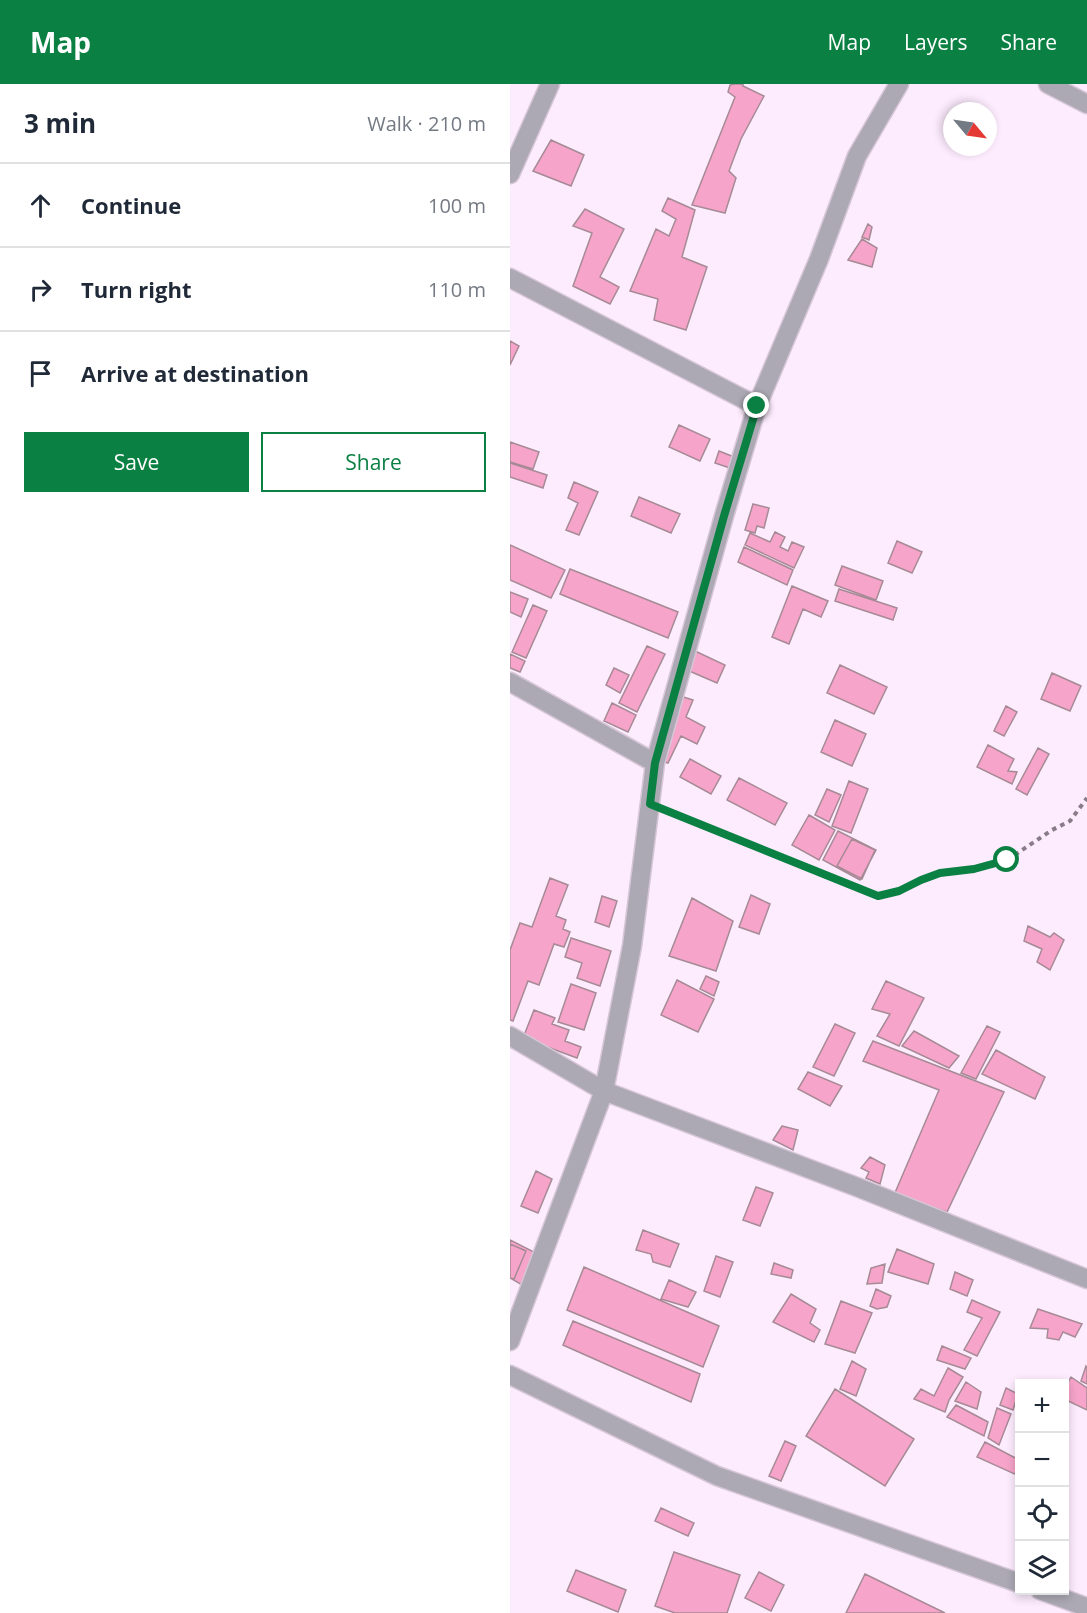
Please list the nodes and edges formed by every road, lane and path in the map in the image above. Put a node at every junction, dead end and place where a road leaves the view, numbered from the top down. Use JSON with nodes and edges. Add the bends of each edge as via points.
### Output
{"nodes":[{"id":1,"x":550,"y":84,"type":"edge"},
{"id":2,"x":899,"y":84,"type":"edge"},
{"id":3,"x":1048,"y":84,"type":"edge"},
{"id":4,"x":1087,"y":104,"type":"edge"},
{"id":5,"x":510,"y":174,"type":"edge"},
{"id":6,"x":510,"y":278,"type":"edge"},
{"id":7,"x":757,"y":406,"type":"junction"},
{"id":8,"x":510,"y":682,"type":"edge"},
{"id":9,"x":655,"y":763,"type":"junction"},
{"id":10,"x":1087,"y":798,"type":"edge"},
{"id":11,"x":650,"y":804,"type":"junction"},
{"id":12,"x":510,"y":1036,"type":"edge"},
{"id":13,"x":604,"y":1091,"type":"junction"},
{"id":14,"x":1087,"y":1279,"type":"edge"},
{"id":15,"x":510,"y":1341,"type":"edge"},
{"id":16,"x":510,"y":1375,"type":"edge"},
{"id":17,"x":1015,"y":1581,"type":"edge"},
{"id":18,"x":1052,"y":1595,"type":"edge"},
{"id":19,"x":1083,"y":1608,"type":"edge"}],
"edges":[{"from":1,"to":5,"type":"street"},
{"from":2,"to":7,"type":"street","via":[[856,156],[819,259]]},
{"from":3,"to":4,"type":"street"},
{"from":6,"to":7,"type":"street"},
{"from":7,"to":9,"type":"street"},
{"from":8,"to":9,"type":"street"},
{"from":9,"to":11,"type":"street"},
{"from":10,"to":11,"type":"path","via":[[1070,821],[1007,860],[940,873],[878,896]]},
{"from":11,"to":13,"type":"street","via":[[632,946]]},
{"from":12,"to":13,"type":"street"},
{"from":13,"to":14,"type":"street"},
{"from":13,"to":15,"type":"street"},
{"from":16,"to":17,"type":"street","via":[[717,1476]]},
{"from":18,"to":19,"type":"street"}]}
